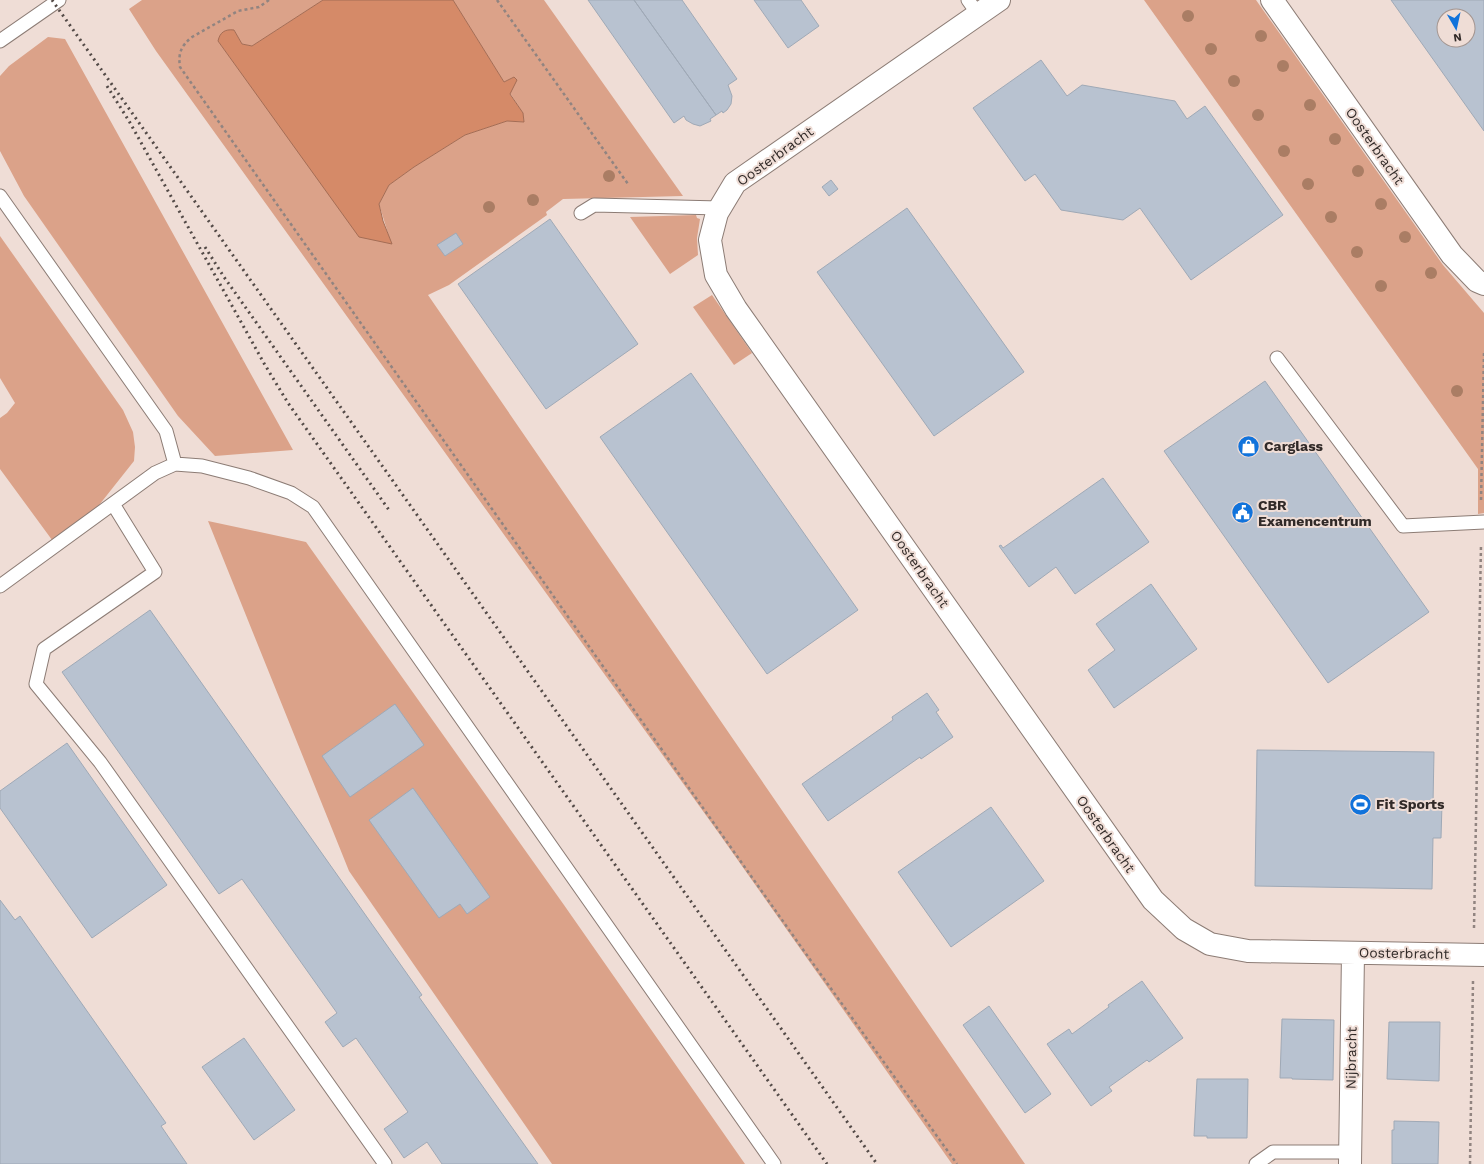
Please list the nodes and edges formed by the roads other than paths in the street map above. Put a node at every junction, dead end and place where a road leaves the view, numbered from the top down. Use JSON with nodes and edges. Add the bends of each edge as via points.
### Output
{"nodes":[{"id":1,"x":59,"y":0,"type":"edge"},
{"id":2,"x":998,"y":0,"type":"edge"},
{"id":3,"x":1272,"y":0,"type":"edge"},
{"id":4,"x":973,"y":7,"type":"edge"},
{"id":5,"x":0,"y":41,"type":"edge"},
{"id":6,"x":0,"y":196,"type":"edge"},
{"id":7,"x":720,"y":208,"type":"junction"},
{"id":8,"x":582,"y":213,"type":"dead end"},
{"id":9,"x":1484,"y":284,"type":"edge"},
{"id":10,"x":1277,"y":358,"type":"dead end"},
{"id":11,"x":175,"y":464,"type":"junction"},
{"id":12,"x":113,"y":504,"type":"junction"},
{"id":13,"x":1483,"y":522,"type":"edge"},
{"id":14,"x":0,"y":586,"type":"edge"},
{"id":15,"x":1353,"y":953,"type":"junction"},
{"id":16,"x":1479,"y":955,"type":"edge"},
{"id":17,"x":1350,"y":1158,"type":"edge"},
{"id":18,"x":385,"y":1164,"type":"edge"},
{"id":19,"x":774,"y":1164,"type":"edge"},
{"id":20,"x":1256,"y":1164,"type":"edge"}],
"edges":[{"from":1,"to":5,"type":"lane"},
{"from":2,"to":4,"type":"street","name":"Oosterbracht"},
{"from":3,"to":9,"type":"street","name":"Oosterbracht","via":[[1452,255],[1477,281]]},
{"from":4,"to":7,"type":"street","name":"Oosterbracht","via":[[735,183]]},
{"from":6,"to":11,"type":"lane","via":[[166,431]]},
{"from":7,"to":8,"type":"lane","via":[[594,205]]},
{"from":7,"to":15,"type":"street","name":"Oosterbracht","via":[[710,240],[716,275],[736,309],[1153,900],[1184,929],[1210,944],[1248,951]]},
{"from":10,"to":13,"type":"lane","via":[[1403,526]]},
{"from":11,"to":12,"type":"lane","via":[[155,473]]},
{"from":11,"to":19,"type":"lane","via":[[202,466],[249,478],[292,493],[313,507]]},
{"from":12,"to":14,"type":"lane"},
{"from":12,"to":18,"type":"lane","via":[[155,572],[44,649],[36,684],[100,762]]},
{"from":15,"to":16,"type":"street","name":"Oosterbracht"},
{"from":15,"to":17,"type":"street","name":"Nijbracht"},
{"from":17,"to":20,"type":"lane","via":[[1273,1152]]}]}
